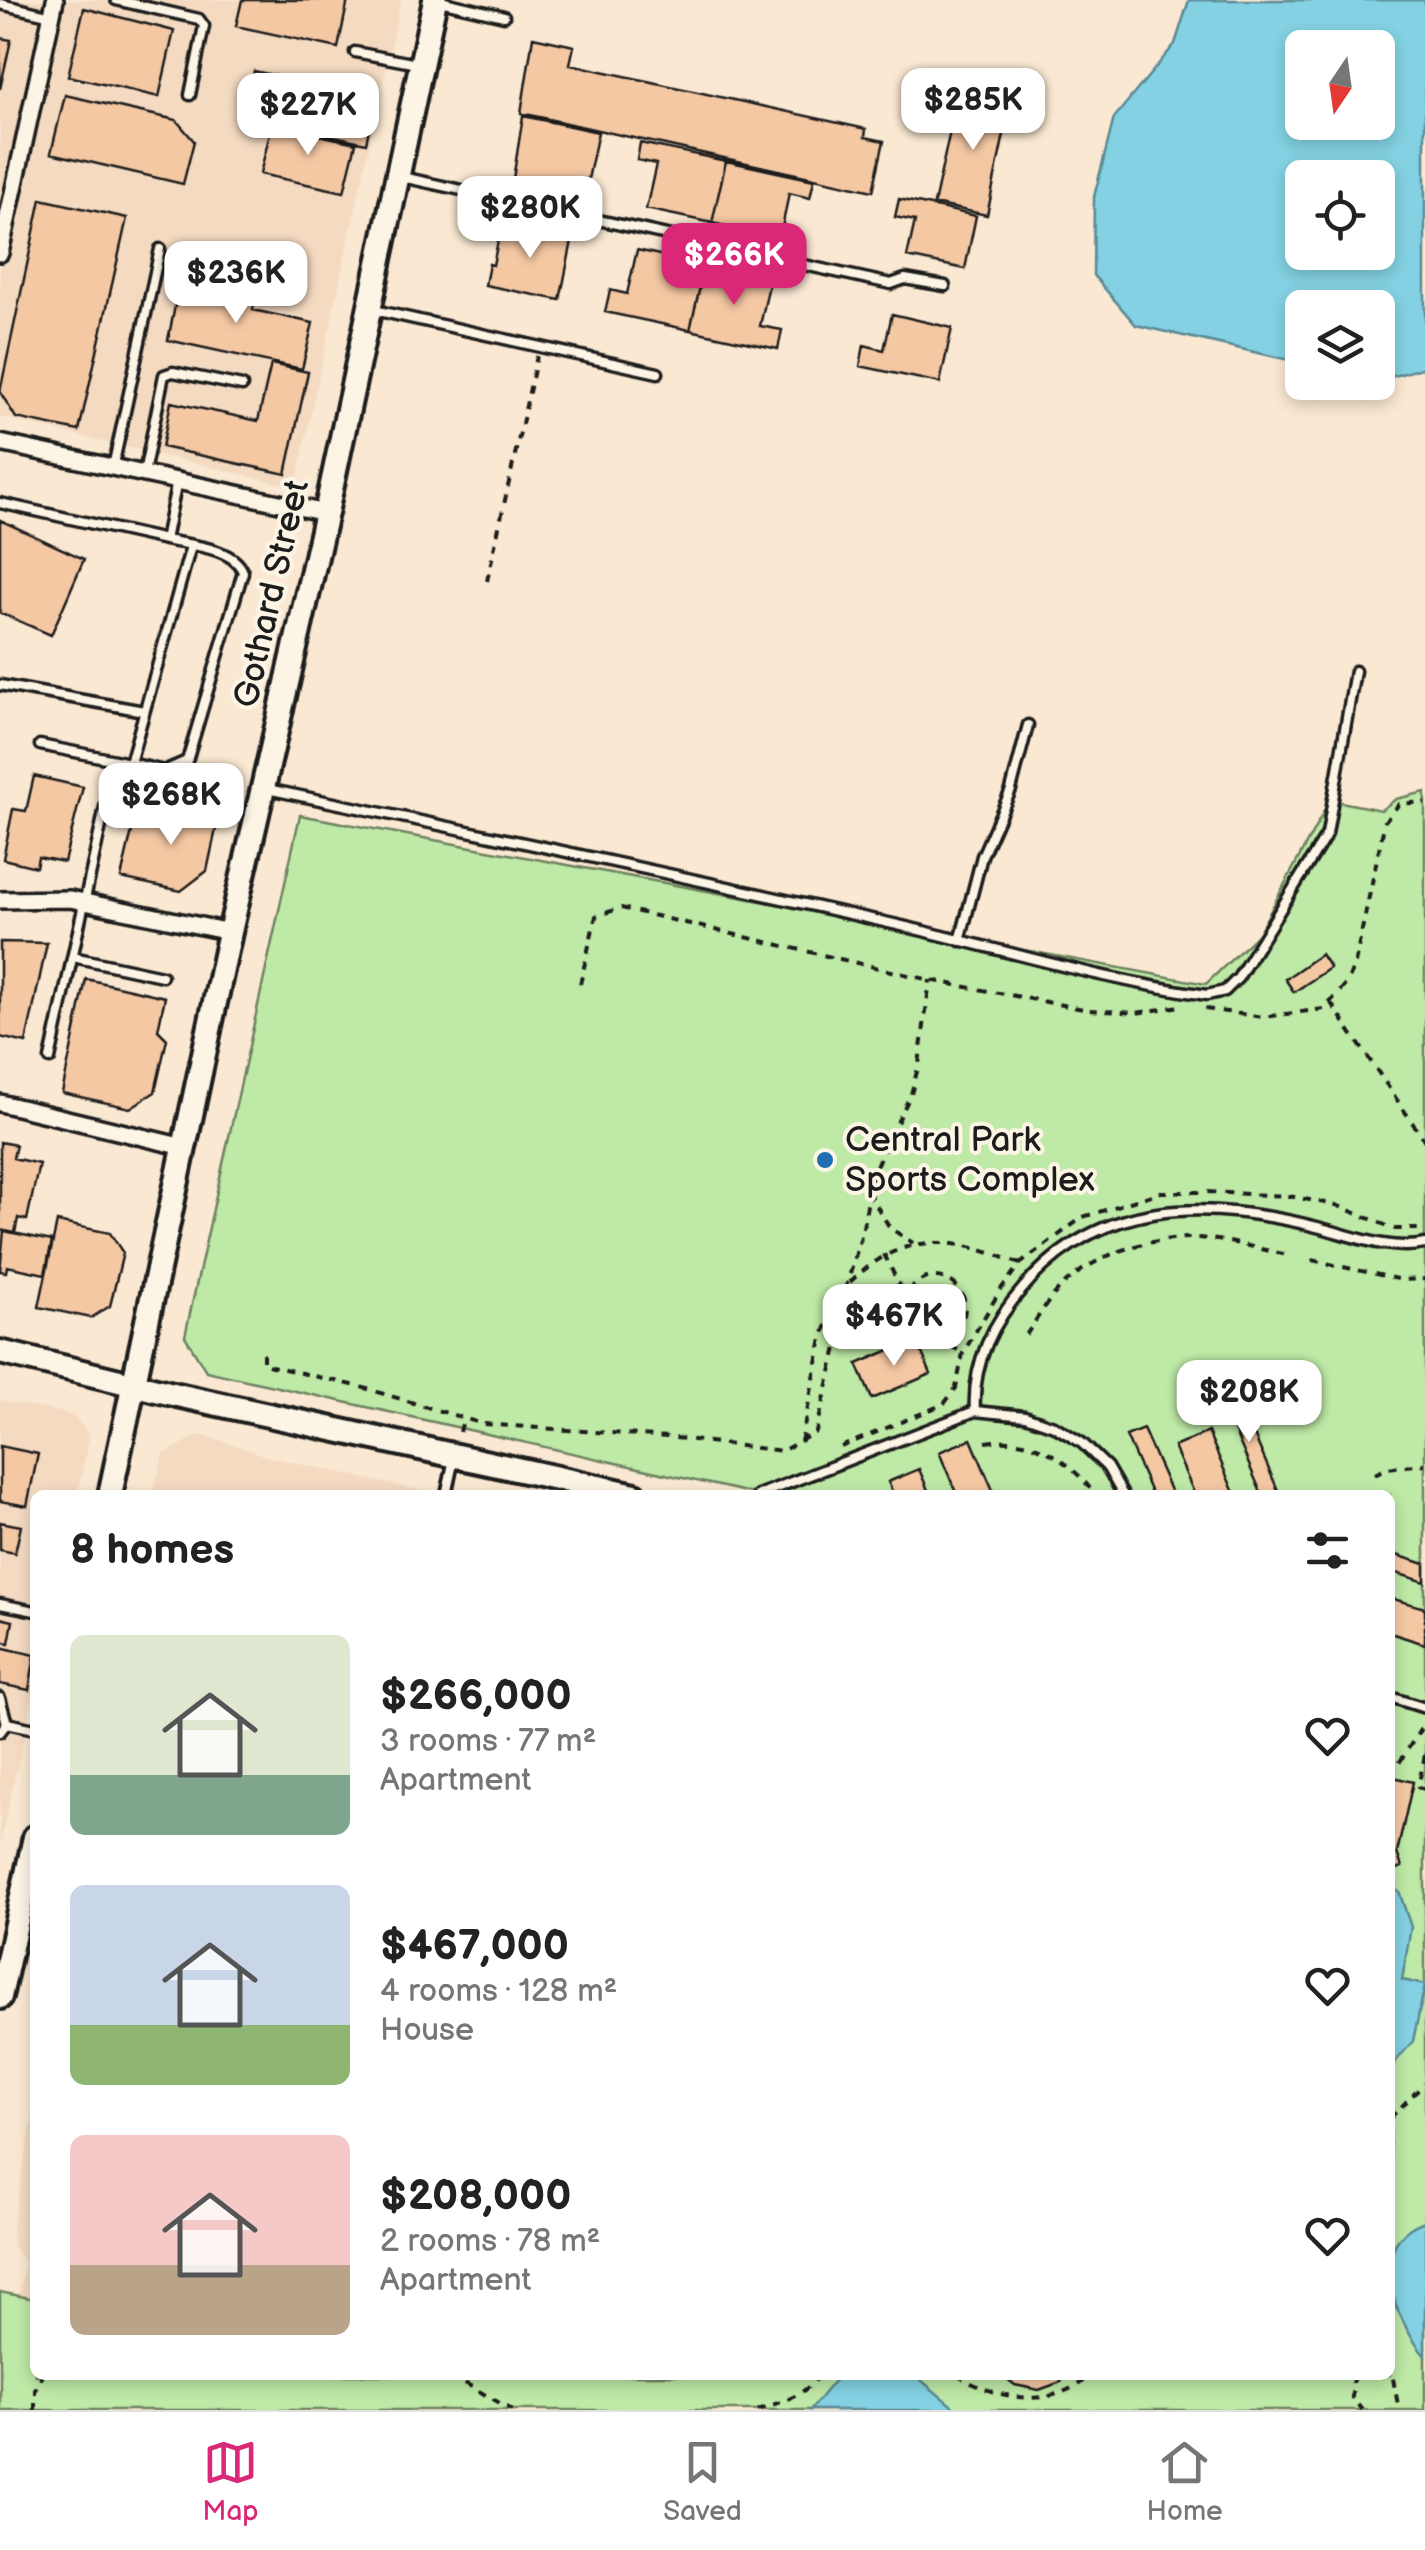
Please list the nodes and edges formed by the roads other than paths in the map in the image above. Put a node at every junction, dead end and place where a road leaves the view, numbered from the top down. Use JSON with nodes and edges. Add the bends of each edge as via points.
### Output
{"nodes":[{"id":1,"x":116,"y":0,"type":"edge"},
{"id":2,"x":435,"y":0,"type":"edge"},
{"id":3,"x":0,"y":4,"type":"edge"},
{"id":4,"x":54,"y":8,"type":"edge"},
{"id":5,"x":504,"y":16,"type":"dead end"},
{"id":6,"x":355,"y":52,"type":"dead end"},
{"id":7,"x":421,"y":65,"type":"junction"},
{"id":8,"x":190,"y":95,"type":"dead end"},
{"id":9,"x":398,"y":176,"type":"junction"},
{"id":10,"x":160,"y":249,"type":"dead end"},
{"id":11,"x":0,"y":253,"type":"edge"},
{"id":12,"x":944,"y":286,"type":"dead end"},
{"id":13,"x":370,"y":309,"type":"junction"},
{"id":14,"x":658,"y":373,"type":"dead end"},
{"id":15,"x":242,"y":386,"type":"dead end"},
{"id":16,"x":0,"y":443,"type":"edge"},
{"id":17,"x":113,"y":467,"type":"junction"},
{"id":18,"x":144,"y":474,"type":"junction"},
{"id":19,"x":177,"y":481,"type":"junction"},
{"id":20,"x":0,"y":503,"type":"edge"},
{"id":21,"x":326,"y":513,"type":"junction"},
{"id":22,"x":165,"y":540,"type":"junction"},
{"id":23,"x":191,"y":546,"type":"junction"},
{"id":24,"x":1355,"y":671,"type":"dead end"},
{"id":25,"x":0,"y":684,"type":"edge"},
{"id":26,"x":144,"y":711,"type":"junction"},
{"id":27,"x":1028,"y":725,"type":"dead end"},
{"id":28,"x":40,"y":744,"type":"dead end"},
{"id":29,"x":130,"y":763,"type":"junction"},
{"id":30,"x":263,"y":788,"type":"junction"},
{"id":31,"x":106,"y":803,"type":"dead end"},
{"id":32,"x":0,"y":900,"type":"edge"},
{"id":33,"x":85,"y":902,"type":"junction"},
{"id":34,"x":230,"y":932,"type":"junction"},
{"id":35,"x":960,"y":940,"type":"junction"},
{"id":36,"x":73,"y":957,"type":"junction"},
{"id":37,"x":162,"y":976,"type":"dead end"},
{"id":38,"x":50,"y":1059,"type":"dead end"},
{"id":39,"x":0,"y":1103,"type":"edge"},
{"id":40,"x":184,"y":1147,"type":"junction"},
{"id":41,"x":1425,"y":1244,"type":"edge"},
{"id":42,"x":0,"y":1352,"type":"edge"},
{"id":43,"x":134,"y":1382,"type":"junction"},
{"id":44,"x":975,"y":1411,"type":"junction"},
{"id":45,"x":457,"y":1443,"type":"junction"},
{"id":46,"x":111,"y":1490,"type":"edge"},
{"id":47,"x":447,"y":1490,"type":"edge"},
{"id":48,"x":619,"y":1490,"type":"edge"},
{"id":49,"x":771,"y":1490,"type":"edge"},
{"id":50,"x":1120,"y":1490,"type":"edge"},
{"id":51,"x":0,"y":1604,"type":"edge"},
{"id":52,"x":30,"y":1610,"type":"edge"},
{"id":53,"x":0,"y":1698,"type":"edge"},
{"id":54,"x":1395,"y":1699,"type":"edge"},
{"id":55,"x":1425,"y":1708,"type":"edge"},
{"id":56,"x":7,"y":1723,"type":"junction"},
{"id":57,"x":30,"y":1728,"type":"edge"},
{"id":58,"x":0,"y":1732,"type":"edge"},
{"id":59,"x":30,"y":1859,"type":"edge"},
{"id":60,"x":0,"y":1996,"type":"edge"}],
"edges":[{"from":1,"to":8,"type":"lane","via":[[199,19],[204,26]]},
{"from":2,"to":5,"type":"lane"},
{"from":2,"to":7,"type":"street","name":"Gothard Street"},
{"from":3,"to":4,"type":"lane"},
{"from":4,"to":11,"type":"street"},
{"from":6,"to":7,"type":"lane"},
{"from":7,"to":9,"type":"street","name":"Gothard Street"},
{"from":9,"to":12,"type":"lane","via":[[892,284],[905,279]]},
{"from":9,"to":13,"type":"street","name":"Gothard Street"},
{"from":10,"to":17,"type":"lane"},
{"from":13,"to":14,"type":"lane"},
{"from":13,"to":21,"type":"street","name":"Gothard Street"},
{"from":15,"to":18,"type":"lane","via":[[164,375]]},
{"from":16,"to":17,"type":"street"},
{"from":17,"to":18,"type":"street"},
{"from":18,"to":19,"type":"street"},
{"from":19,"to":21,"type":"street"},
{"from":19,"to":22,"type":"lane"},
{"from":20,"to":22,"type":"lane"},
{"from":21,"to":30,"type":"street","name":"Gothard Street"},
{"from":22,"to":23,"type":"lane"},
{"from":23,"to":26,"type":"lane"},
{"from":23,"to":29,"type":"lane","via":[[229,555],[243,572],[187,761],[164,772]]},
{"from":24,"to":35,"type":"lane","via":[[1326,834],[1224,991],[1164,989]]},
{"from":25,"to":26,"type":"lane"},
{"from":26,"to":29,"type":"lane"},
{"from":27,"to":35,"type":"lane"},
{"from":28,"to":29,"type":"lane"},
{"from":30,"to":34,"type":"street","name":"Gothard Street"},
{"from":30,"to":35,"type":"lane"},
{"from":31,"to":33,"type":"lane"},
{"from":32,"to":33,"type":"street"},
{"from":33,"to":34,"type":"street"},
{"from":33,"to":36,"type":"lane"},
{"from":34,"to":40,"type":"street","name":"Gothard Street"},
{"from":36,"to":37,"type":"lane"},
{"from":36,"to":38,"type":"lane"},
{"from":39,"to":40,"type":"street"},
{"from":40,"to":43,"type":"street","name":"Gothard Street"},
{"from":41,"to":44,"type":"lane","via":[[1380,1243],[1239,1211],[1178,1208],[1128,1217],[1076,1240],[1011,1301],[979,1361]]},
{"from":42,"to":43,"type":"street"},
{"from":43,"to":45,"type":"street"},
{"from":43,"to":46,"type":"street","name":"Gothard Street"},
{"from":44,"to":49,"type":"lane"},
{"from":44,"to":50,"type":"lane","via":[[1054,1426],[1082,1442]]},
{"from":45,"to":47,"type":"lane"},
{"from":45,"to":48,"type":"street"},
{"from":51,"to":52,"type":"lane"},
{"from":53,"to":56,"type":"lane"},
{"from":54,"to":55,"type":"lane"},
{"from":56,"to":57,"type":"lane"},
{"from":56,"to":58,"type":"lane"},
{"from":59,"to":60,"type":"street"}]}
